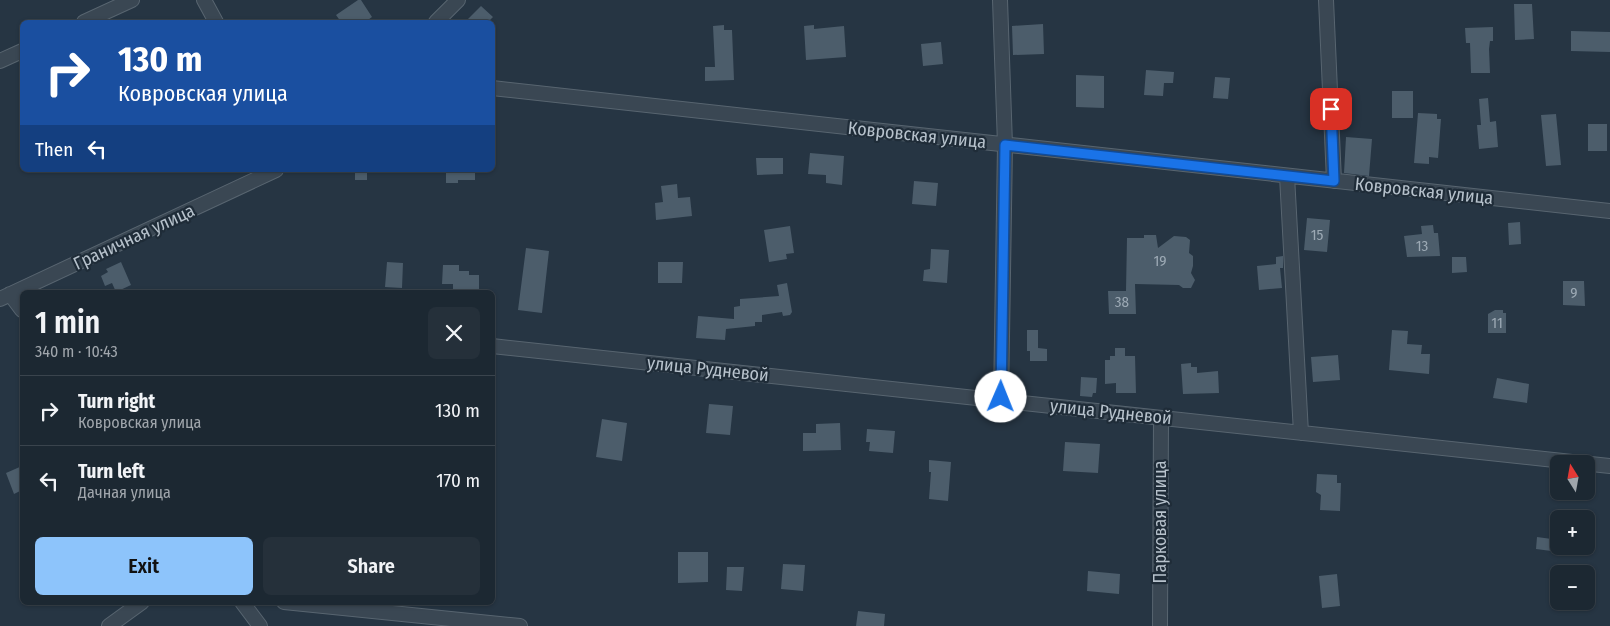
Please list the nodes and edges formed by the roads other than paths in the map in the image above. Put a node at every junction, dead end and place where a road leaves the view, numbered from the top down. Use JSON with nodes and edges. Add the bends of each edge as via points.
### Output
{"nodes":[{"id":1,"x":132,"y":0,"type":"edge"},
{"id":2,"x":204,"y":0,"type":"edge"},
{"id":3,"x":458,"y":0,"type":"edge"},
{"id":4,"x":1000,"y":0,"type":"edge"},
{"id":5,"x":1326,"y":0,"type":"edge"},
{"id":6,"x":88,"y":20,"type":"edge"},
{"id":7,"x":215,"y":20,"type":"edge"},
{"id":8,"x":438,"y":20,"type":"edge"},
{"id":9,"x":20,"y":52,"type":"edge"},
{"id":10,"x":0,"y":61,"type":"edge"},
{"id":11,"x":495,"y":88,"type":"edge"},
{"id":12,"x":1005,"y":145,"type":"junction"},
{"id":13,"x":272,"y":172,"type":"edge"},
{"id":14,"x":1286,"y":176,"type":"junction"},
{"id":15,"x":1334,"y":181,"type":"junction"},
{"id":16,"x":1610,"y":211,"type":"edge"},
{"id":17,"x":24,"y":290,"type":"edge"},
{"id":18,"x":11,"y":296,"type":"edge"},
{"id":19,"x":20,"y":307,"type":"edge"},
{"id":20,"x":495,"y":346,"type":"edge"},
{"id":21,"x":1001,"y":401,"type":"junction"},
{"id":22,"x":1161,"y":418,"type":"junction"},
{"id":23,"x":1300,"y":433,"type":"junction"},
{"id":24,"x":1610,"y":466,"type":"edge"},
{"id":25,"x":138,"y":605,"type":"edge"},
{"id":26,"x":244,"y":605,"type":"edge"},
{"id":27,"x":314,"y":605,"type":"edge"},
{"id":28,"x":109,"y":626,"type":"edge"},
{"id":29,"x":260,"y":626,"type":"edge"},
{"id":30,"x":520,"y":626,"type":"edge"},
{"id":31,"x":1160,"y":626,"type":"edge"}],
"edges":[{"from":1,"to":6,"type":"street"},
{"from":2,"to":7,"type":"street"},
{"from":3,"to":8,"type":"street"},
{"from":4,"to":12,"type":"street"},
{"from":5,"to":15,"type":"street"},
{"from":9,"to":10,"type":"street"},
{"from":11,"to":12,"type":"street","name":"Ковровская улица"},
{"from":12,"to":14,"type":"street","name":"Ковровская улица"},
{"from":12,"to":21,"type":"street"},
{"from":13,"to":17,"type":"street","name":"Граничная улица"},
{"from":14,"to":15,"type":"street","name":"Ковровская улица"},
{"from":14,"to":23,"type":"street"},
{"from":15,"to":16,"type":"street","name":"Ковровская улица"},
{"from":18,"to":19,"type":"street","name":"Граничная улица"},
{"from":20,"to":21,"type":"street","name":"улица Рудневой"},
{"from":21,"to":22,"type":"street","name":"улица Рудневой"},
{"from":22,"to":23,"type":"street","name":"улица Рудневой"},
{"from":22,"to":31,"type":"street","name":"Парковая улица"},
{"from":23,"to":24,"type":"street","name":"улица Рудневой"},
{"from":25,"to":28,"type":"street"},
{"from":26,"to":29,"type":"street"},
{"from":27,"to":30,"type":"street"}]}
